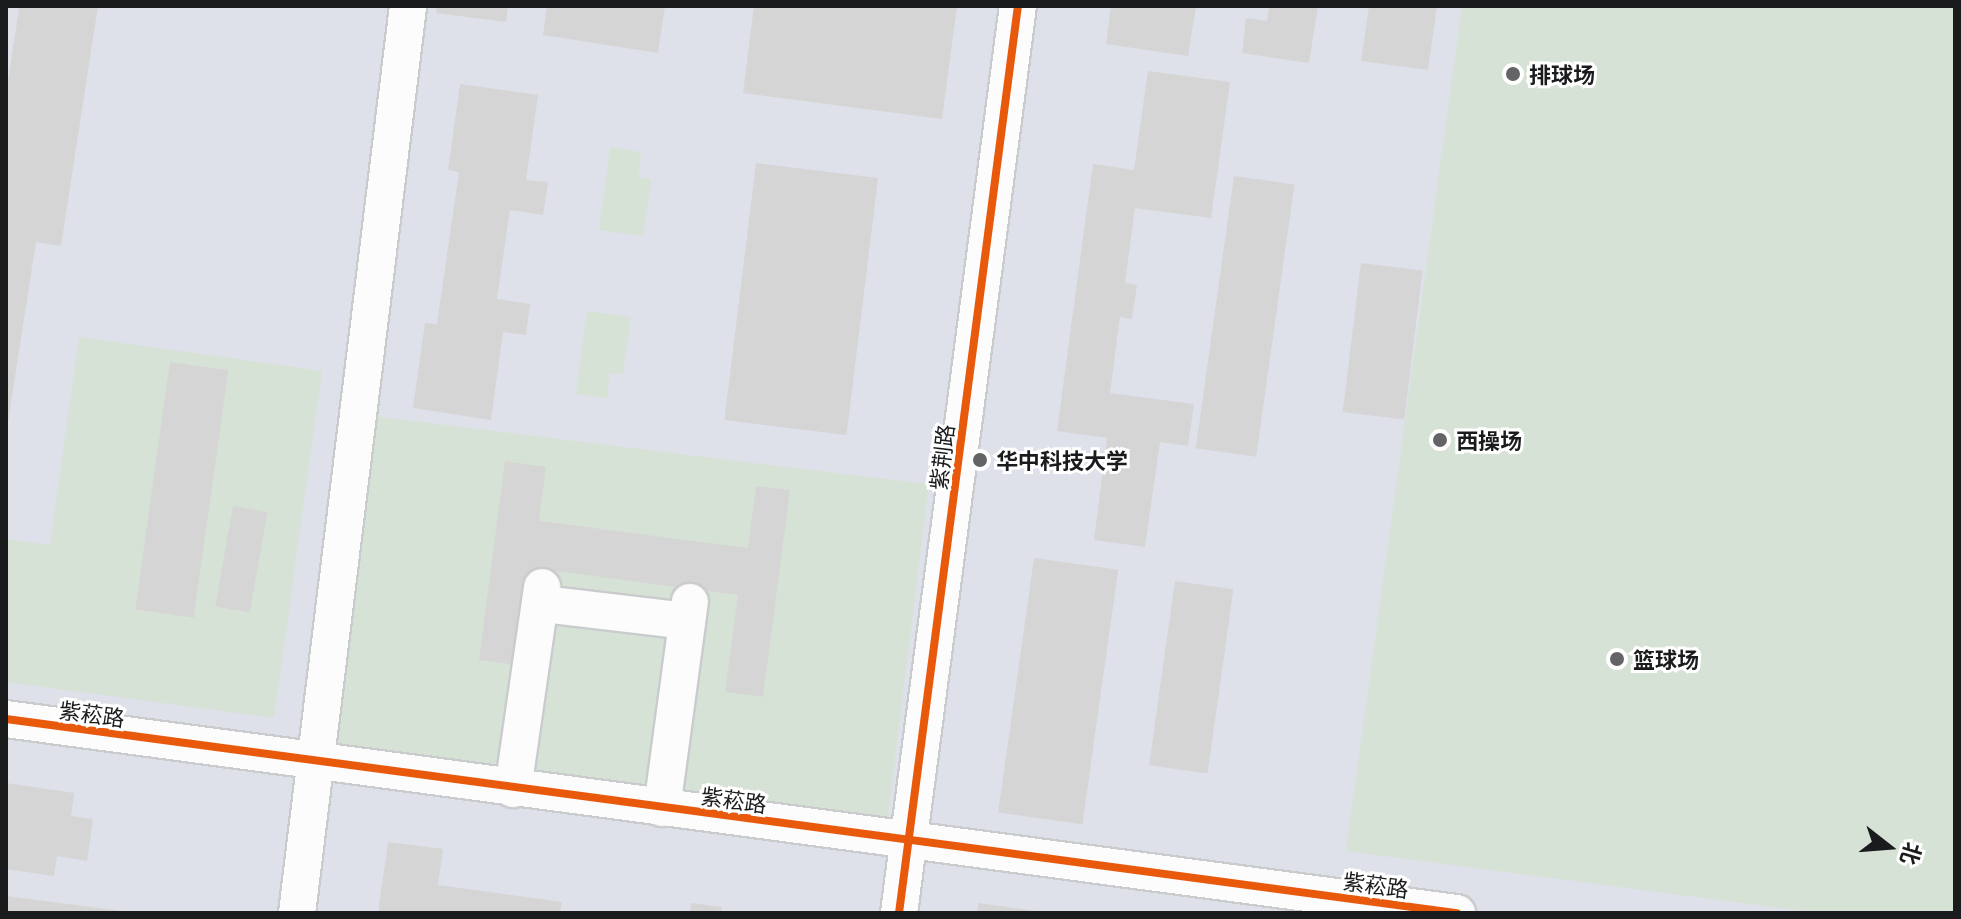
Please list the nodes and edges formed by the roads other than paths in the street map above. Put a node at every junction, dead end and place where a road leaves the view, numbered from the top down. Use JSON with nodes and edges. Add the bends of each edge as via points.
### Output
{"nodes":[{"id":1,"x":408,"y":6,"type":"edge"},
{"id":2,"x":1018,"y":6,"type":"edge"},
{"id":3,"x":6,"y":719,"type":"edge"},
{"id":4,"x":319,"y":761,"type":"junction"},
{"id":5,"x":513,"y":789,"type":"junction"},
{"id":6,"x":662,"y":808,"type":"junction"},
{"id":7,"x":908,"y":841,"type":"junction"},
{"id":8,"x":297,"y":913,"type":"edge"},
{"id":9,"x":899,"y":913,"type":"edge"},
{"id":10,"x":1457,"y":913,"type":"edge"}],
"edges":[{"from":1,"to":4,"type":"street"},
{"from":2,"to":7,"type":"street","name":"紫荆路"},
{"from":3,"to":4,"type":"street","name":"紫菘路"},
{"from":4,"to":5,"type":"street","name":"紫菘路"},
{"from":4,"to":8,"type":"street"},
{"from":5,"to":6,"type":"street","name":"紫菘路"},
{"from":5,"to":6,"type":"street","via":[[543,595],[688,612]]},
{"from":6,"to":7,"type":"street","name":"紫菘路"},
{"from":7,"to":9,"type":"street","name":"紫荆路"},
{"from":7,"to":10,"type":"street","name":"紫菘路"}]}
